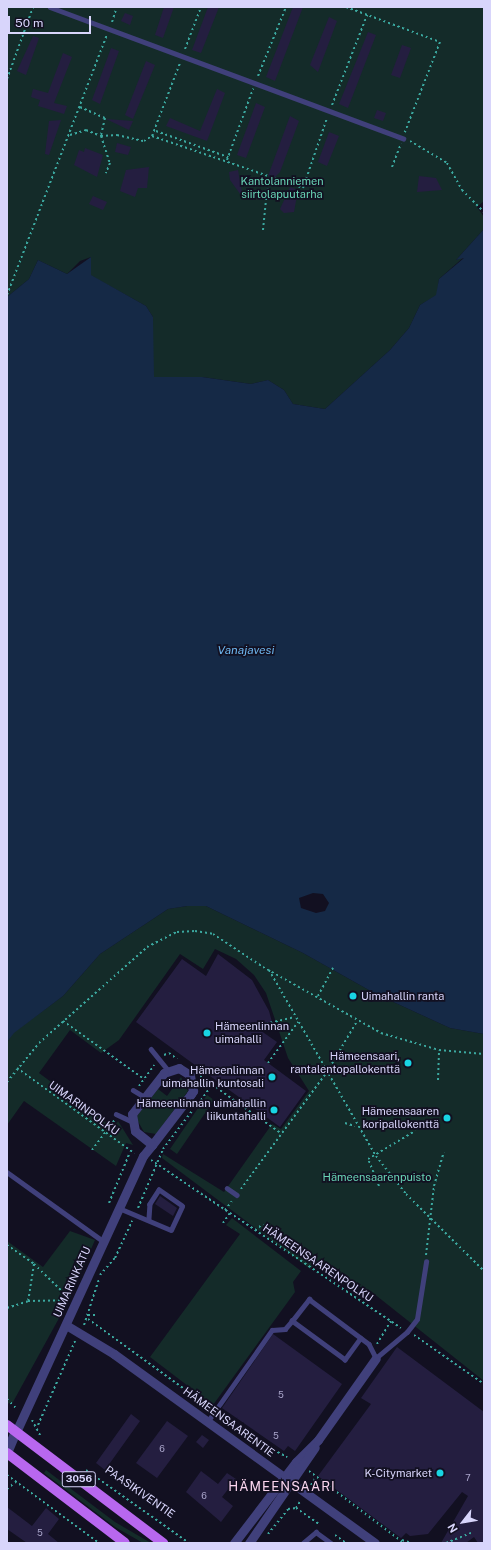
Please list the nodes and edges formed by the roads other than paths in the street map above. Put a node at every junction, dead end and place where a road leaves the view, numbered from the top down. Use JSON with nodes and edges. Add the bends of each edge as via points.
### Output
{"nodes":[{"id":1,"x":50,"y":7,"type":"edge"},
{"id":2,"x":404,"y":138,"type":"road end"},
{"id":3,"x":151,"y":1049,"type":"dead end"},
{"id":4,"x":168,"y":1070,"type":"junction"},
{"id":5,"x":133,"y":1090,"type":"dead end"},
{"id":6,"x":143,"y":1096,"type":"junction"},
{"id":7,"x":116,"y":1114,"type":"dead end"},
{"id":8,"x":131,"y":1121,"type":"junction"},
{"id":9,"x":152,"y":1145,"type":"junction"},
{"id":10,"x":7,"y":1172,"type":"edge"},
{"id":11,"x":227,"y":1188,"type":"dead end"},
{"id":12,"x":237,"y":1195,"type":"road end"},
{"id":13,"x":119,"y":1208,"type":"junction"},
{"id":14,"x":149,"y":1220,"type":"junction"},
{"id":15,"x":103,"y":1241,"type":"junction"},
{"id":16,"x":426,"y":1262,"type":"road end"},
{"id":17,"x":292,"y":1321,"type":"junction"},
{"id":18,"x":66,"y":1325,"type":"junction"},
{"id":19,"x":361,"y":1338,"type":"junction"},
{"id":20,"x":375,"y":1354,"type":"junction"},
{"id":21,"x":208,"y":1421,"type":"junction"},
{"id":22,"x":7,"y":1424,"type":"edge"},
{"id":23,"x":16,"y":1432,"type":"junction"},
{"id":24,"x":7,"y":1453,"type":"edge"},
{"id":25,"x":300,"y":1465,"type":"junction"},
{"id":26,"x":285,"y":1477,"type":"junction"},
{"id":27,"x":293,"y":1483,"type":"junction"},
{"id":28,"x":125,"y":1543,"type":"edge"},
{"id":29,"x":163,"y":1543,"type":"edge"},
{"id":30,"x":234,"y":1543,"type":"edge"},
{"id":31,"x":249,"y":1543,"type":"edge"},
{"id":32,"x":303,"y":1543,"type":"edge"},
{"id":33,"x":330,"y":1543,"type":"edge"},
{"id":34,"x":375,"y":1543,"type":"edge"}],
"edges":[{"from":1,"to":2,"type":"lane"},
{"from":3,"to":4,"type":"lane"},
{"from":4,"to":6,"type":"street"},
{"from":4,"to":9,"type":"street","name":"UIMARINKATU","via":[[179,1068],[190,1074],[193,1091]]},
{"from":5,"to":6,"type":"lane"},
{"from":6,"to":8,"type":"street"},
{"from":7,"to":8,"type":"lane"},
{"from":8,"to":9,"type":"street","via":[[135,1131]]},
{"from":9,"to":13,"type":"street","name":"UIMARINKATU","via":[[143,1156]]},
{"from":10,"to":15,"type":"lane"},
{"from":11,"to":12,"type":"lane"},
{"from":13,"to":14,"type":"lane"},
{"from":13,"to":15,"type":"street","name":"UIMARINKATU"},
{"from":14,"to":14,"type":"lane","via":[[150,1204],[159,1190],[182,1206],[171,1230]]},
{"from":15,"to":18,"type":"street","name":"UIMARINKATU"},
{"from":16,"to":20,"type":"lane","via":[[417,1319],[407,1332]]},
{"from":17,"to":19,"type":"lane","via":[[345,1360]]},
{"from":17,"to":19,"type":"lane","via":[[308,1299]]},
{"from":17,"to":21,"type":"lane","via":[[285,1328],[272,1330]]},
{"from":18,"to":21,"type":"street","name":"HÄMEENSAARENTIE","via":[[79,1331]]},
{"from":18,"to":23,"type":"street","name":"UIMARINKATU"},
{"from":19,"to":20,"type":"lane"},
{"from":20,"to":25,"type":"street"},
{"from":21,"to":26,"type":"street","name":"HÄMEENSAARENTIE"},
{"from":22,"to":23,"type":"main road","number":"3056"},
{"from":23,"to":24,"type":"street"},
{"from":23,"to":29,"type":"main road","number":"3056"},
{"from":24,"to":28,"type":"main road","number":"3056"},
{"from":25,"to":26,"type":"street"},
{"from":25,"to":27,"type":"street"},
{"from":26,"to":27,"type":"street","name":"HÄMEENSAARENTIE"},
{"from":26,"to":30,"type":"street"},
{"from":27,"to":31,"type":"street"},
{"from":27,"to":34,"type":"street","name":"HÄMEENSAARENTIE"},
{"from":32,"to":33,"type":"lane","via":[[316,1532]]}]}
